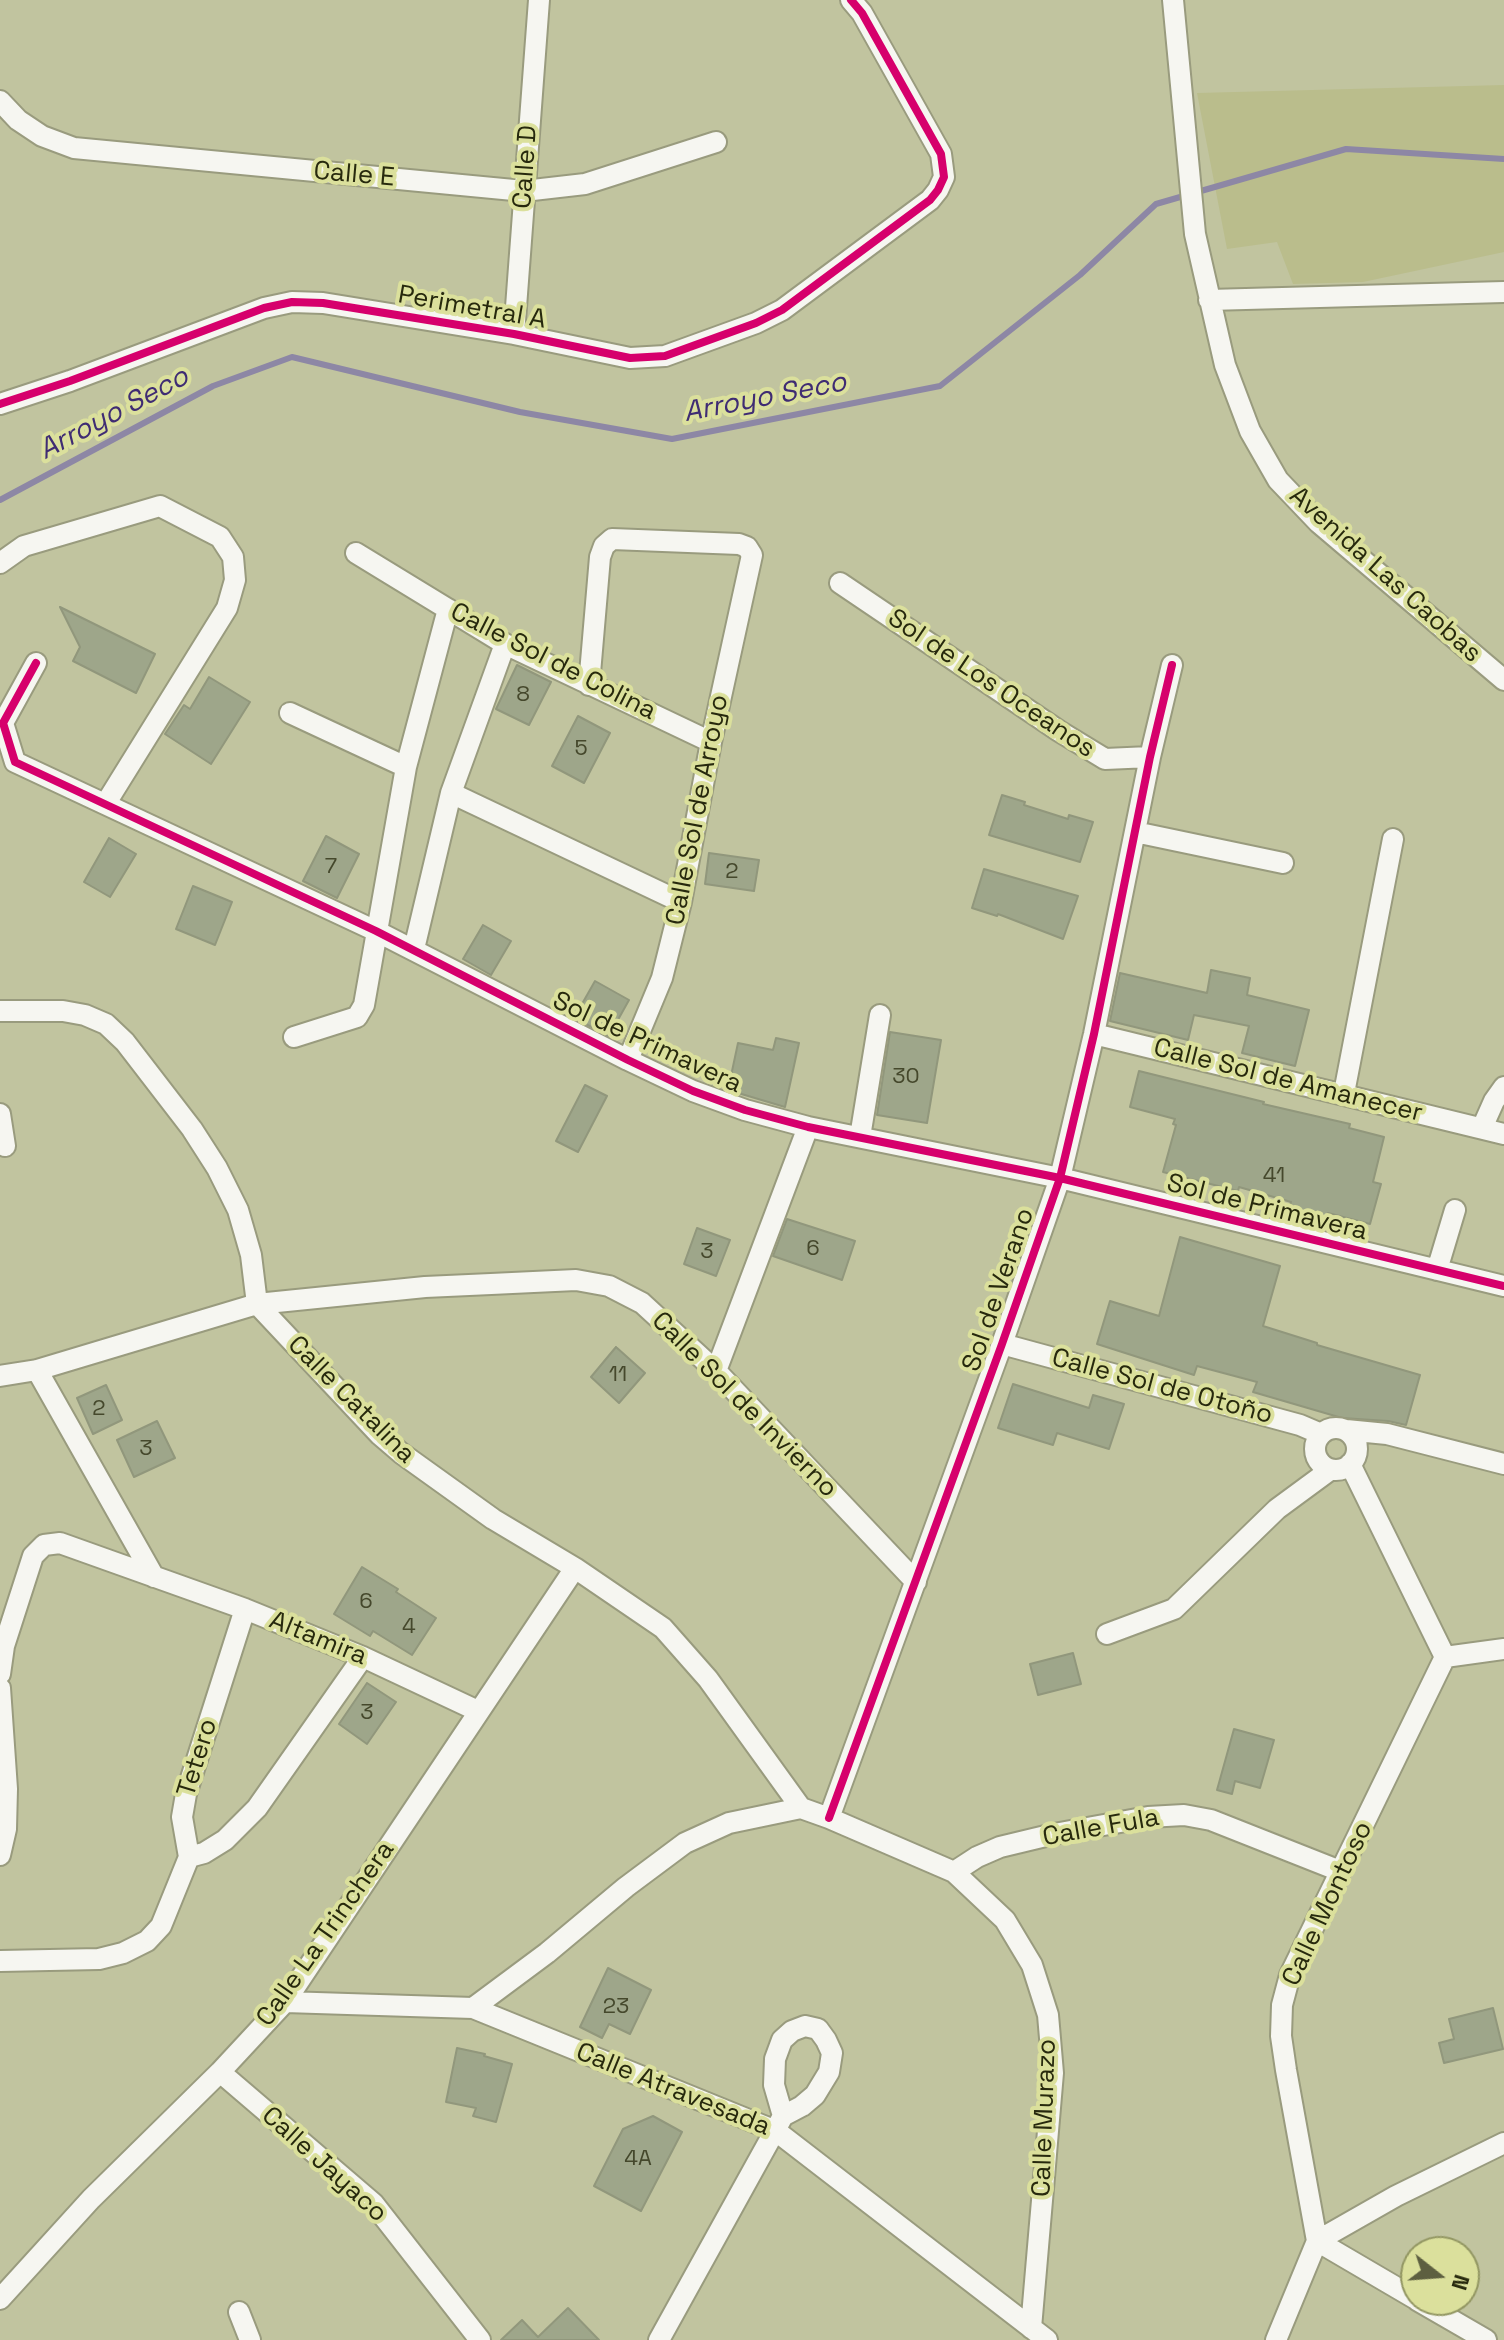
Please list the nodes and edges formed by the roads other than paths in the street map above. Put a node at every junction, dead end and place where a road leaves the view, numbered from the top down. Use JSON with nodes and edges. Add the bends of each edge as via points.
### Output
{"nodes":[{"id":1,"x":539,"y":0,"type":"edge"},
{"id":2,"x":851,"y":0,"type":"edge"},
{"id":3,"x":1173,"y":0,"type":"edge"},
{"id":4,"x":0,"y":101,"type":"edge"},
{"id":5,"x":716,"y":142,"type":"dead end"},
{"id":6,"x":524,"y":191,"type":"junction"},
{"id":7,"x":1504,"y":292,"type":"edge"},
{"id":8,"x":1209,"y":300,"type":"junction"},
{"id":9,"x":514,"y":334,"type":"junction"},
{"id":10,"x":0,"y":404,"type":"edge"},
{"id":11,"x":356,"y":553,"type":"dead end"},
{"id":12,"x":0,"y":563,"type":"edge"},
{"id":13,"x":840,"y":583,"type":"dead end"},
{"id":14,"x":448,"y":609,"type":"junction"},
{"id":15,"x":505,"y":644,"type":"junction"},
{"id":16,"x":36,"y":663,"type":"dead end"},
{"id":17,"x":1172,"y":665,"type":"dead end"},
{"id":18,"x":1504,"y":680,"type":"edge"},
{"id":19,"x":589,"y":685,"type":"junction"},
{"id":20,"x":290,"y":713,"type":"dead end"},
{"id":21,"x":711,"y":742,"type":"junction"},
{"id":22,"x":1150,"y":757,"type":"junction"},
{"id":23,"x":406,"y":767,"type":"junction"},
{"id":24,"x":451,"y":793,"type":"junction"},
{"id":25,"x":106,"y":803,"type":"junction"},
{"id":26,"x":1135,"y":832,"type":"junction"},
{"id":27,"x":1393,"y":839,"type":"dead end"},
{"id":28,"x":1283,"y":863,"type":"dead end"},
{"id":29,"x":681,"y":902,"type":"junction"},
{"id":30,"x":376,"y":931,"type":"junction"},
{"id":31,"x":414,"y":949,"type":"junction"},
{"id":32,"x":0,"y":1011,"type":"edge"},
{"id":33,"x":880,"y":1015,"type":"dead end"},
{"id":34,"x":1094,"y":1034,"type":"junction"},
{"id":35,"x":294,"y":1037,"type":"dead end"},
{"id":36,"x":628,"y":1060,"type":"junction"},
{"id":37,"x":1504,"y":1087,"type":"edge"},
{"id":38,"x":1344,"y":1093,"type":"junction"},
{"id":39,"x":0,"y":1114,"type":"edge"},
{"id":40,"x":808,"y":1127,"type":"junction"},
{"id":41,"x":1482,"y":1128,"type":"junction"},
{"id":42,"x":1504,"y":1134,"type":"edge"},
{"id":43,"x":860,"y":1137,"type":"junction"},
{"id":44,"x":5,"y":1146,"type":"dead end"},
{"id":45,"x":1060,"y":1178,"type":"junction"},
{"id":46,"x":1455,"y":1210,"type":"dead end"},
{"id":47,"x":1437,"y":1270,"type":"junction"},
{"id":48,"x":1504,"y":1286,"type":"edge"},
{"id":49,"x":257,"y":1304,"type":"junction"},
{"id":50,"x":1002,"y":1344,"type":"junction"},
{"id":51,"x":37,"y":1370,"type":"junction"},
{"id":52,"x":716,"y":1371,"type":"junction"},
{"id":53,"x":0,"y":1376,"type":"edge"},
{"id":54,"x":1346,"y":1430,"type":"junction"},
{"id":55,"x":1321,"y":1434,"type":"junction"},
{"id":56,"x":1323,"y":1463,"type":"junction"},
{"id":57,"x":1350,"y":1464,"type":"junction"},
{"id":58,"x":1504,"y":1464,"type":"edge"},
{"id":59,"x":575,"y":1568,"type":"junction"},
{"id":60,"x":154,"y":1577,"type":"junction"},
{"id":61,"x":916,"y":1582,"type":"junction"},
{"id":62,"x":245,"y":1609,"type":"junction"},
{"id":63,"x":1107,"y":1634,"type":"dead end"},
{"id":64,"x":1504,"y":1649,"type":"edge"},
{"id":65,"x":363,"y":1657,"type":"junction"},
{"id":66,"x":1445,"y":1657,"type":"junction"},
{"id":67,"x":0,"y":1674,"type":"edge"},
{"id":68,"x":0,"y":1688,"type":"edge"},
{"id":69,"x":478,"y":1711,"type":"junction"},
{"id":70,"x":801,"y":1808,"type":"junction"},
{"id":71,"x":829,"y":1818,"type":"junction"},
{"id":72,"x":0,"y":1855,"type":"edge"},
{"id":73,"x":189,"y":1857,"type":"junction"},
{"id":74,"x":1340,"y":1871,"type":"junction"},
{"id":75,"x":954,"y":1872,"type":"junction"},
{"id":76,"x":0,"y":1961,"type":"edge"},
{"id":77,"x":285,"y":2002,"type":"junction"},
{"id":78,"x":473,"y":2008,"type":"junction"},
{"id":79,"x":220,"y":2072,"type":"junction"},
{"id":80,"x":780,"y":2124,"type":"junction"},
{"id":81,"x":1504,"y":2143,"type":"edge"},
{"id":82,"x":1317,"y":2241,"type":"junction"},
{"id":83,"x":1400,"y":2290,"type":"edge"},
{"id":84,"x":0,"y":2299,"type":"edge"},
{"id":85,"x":239,"y":2312,"type":"dead end"},
{"id":86,"x":1445,"y":2316,"type":"edge"},
{"id":87,"x":1039,"y":2334,"type":"edge"},
{"id":88,"x":250,"y":2340,"type":"edge"},
{"id":89,"x":480,"y":2340,"type":"edge"},
{"id":90,"x":659,"y":2340,"type":"edge"},
{"id":91,"x":1276,"y":2340,"type":"edge"},
{"id":92,"x":1486,"y":2340,"type":"edge"}],
"edges":[{"from":1,"to":6,"type":"street","name":"Calle D"},
{"from":2,"to":9,"type":"street","name":"Perimetral A","via":[[941,154],[944,177],[930,200],[782,310],[665,356],[630,358]]},
{"from":3,"to":8,"type":"street","name":"Avenida Las Caobas","via":[[1195,234]]},
{"from":4,"to":6,"type":"street","name":"Calle E","via":[[42,136],[74,148]]},
{"from":5,"to":6,"type":"street","name":"Calle E","via":[[585,184]]},
{"from":6,"to":9,"type":"street","name":"Calle D"},
{"from":7,"to":8,"type":"street"},
{"from":8,"to":18,"type":"street","name":"Avenida Las Caobas","via":[[1225,365],[1250,431],[1278,480],[1319,523]]},
{"from":9,"to":10,"type":"street","name":"Perimetral A","via":[[292,302]]},
{"from":11,"to":14,"type":"street","name":"Calle Sol de Colina"},
{"from":12,"to":25,"type":"street","via":[[24,546],[160,506],[220,537],[233,557],[235,580],[227,608]]},
{"from":13,"to":22,"type":"street","name":"Sol de Los Oceanos","via":[[1105,759]]},
{"from":14,"to":15,"type":"street","name":"Calle Sol de Colina"},
{"from":14,"to":23,"type":"street"},
{"from":15,"to":19,"type":"street","name":"Calle Sol de Colina"},
{"from":15,"to":24,"type":"street"},
{"from":16,"to":25,"type":"street","name":"Sol de Primavera","via":[[3,723],[15,762]]},
{"from":17,"to":22,"type":"street","name":"Sol de Verano"},
{"from":19,"to":21,"type":"street","name":"Calle Sol de Colina"},
{"from":19,"to":21,"type":"street","name":"Calle Sol de Arroyo","via":[[600,557],[612,539],[747,547],[752,555]]},
{"from":20,"to":23,"type":"street"},
{"from":21,"to":29,"type":"street","name":"Calle Sol de Arroyo"},
{"from":22,"to":26,"type":"street","name":"Sol de Verano"},
{"from":23,"to":30,"type":"street"},
{"from":24,"to":29,"type":"street"},
{"from":24,"to":31,"type":"street"},
{"from":25,"to":30,"type":"street","name":"Sol de Primavera"},
{"from":26,"to":28,"type":"street"},
{"from":26,"to":34,"type":"street","name":"Sol de Verano"},
{"from":27,"to":38,"type":"street"},
{"from":29,"to":36,"type":"street","name":"Calle Sol de Arroyo","via":[[662,978]]},
{"from":30,"to":31,"type":"street","name":"Sol de Primavera"},
{"from":30,"to":35,"type":"street","via":[[362,1012]]},
{"from":31,"to":36,"type":"street","name":"Sol de Primavera"},
{"from":32,"to":49,"type":"street","via":[[85,1015],[106,1024],[125,1042],[217,1168],[238,1210]]},
{"from":33,"to":43,"type":"street"},
{"from":34,"to":38,"type":"street","name":"Calle Sol de Amanecer"},
{"from":34,"to":45,"type":"street","name":"Sol de Verano"},
{"from":36,"to":40,"type":"street","name":"Sol de Primavera","via":[[732,1106]]},
{"from":37,"to":41,"type":"street"},
{"from":38,"to":41,"type":"street","name":"Calle Sol de Amanecer"},
{"from":39,"to":44,"type":"street"},
{"from":40,"to":43,"type":"street","name":"Sol de Primavera"},
{"from":40,"to":52,"type":"street"},
{"from":41,"to":42,"type":"street","name":"Calle Sol de Amanecer"},
{"from":43,"to":45,"type":"street","name":"Sol de Primavera"},
{"from":45,"to":47,"type":"street","name":"Sol de Primavera"},
{"from":45,"to":50,"type":"street","name":"Sol de Verano"},
{"from":46,"to":47,"type":"street"},
{"from":47,"to":48,"type":"street","name":"Sol de Primavera"},
{"from":49,"to":51,"type":"street","name":"Calle Sol de Invierno"},
{"from":49,"to":52,"type":"street","name":"Calle Sol de Invierno","via":[[425,1287],[576,1280],[609,1286],[642,1303]]},
{"from":49,"to":59,"type":"street","name":"Calle Catalina","via":[[401,1453],[493,1519]]},
{"from":50,"to":55,"type":"street","name":"Calle Sol de Otoño"},
{"from":50,"to":61,"type":"street","name":"Sol de Verano"},
{"from":51,"to":53,"type":"street","name":"Calle Sol de Invierno"},
{"from":51,"to":60,"type":"street"},
{"from":52,"to":61,"type":"street","name":"Calle Sol de Invierno"},
{"from":54,"to":55,"type":"street","via":[[1333,1428]]},
{"from":54,"to":57,"type":"street","via":[[1357,1445]]},
{"from":54,"to":58,"type":"street","via":[[1387,1434]]},
{"from":55,"to":56,"type":"street","via":[[1314,1447]]},
{"from":56,"to":57,"type":"street","via":[[1344,1469]]},
{"from":56,"to":63,"type":"street","via":[[1174,1609]]},
{"from":57,"to":66,"type":"street"},
{"from":59,"to":69,"type":"street","name":"Calle La Trinchera"},
{"from":59,"to":70,"type":"street","name":"Calle Catalina","via":[[663,1628],[708,1679]]},
{"from":60,"to":62,"type":"street","name":"Altamira"},
{"from":60,"to":67,"type":"street","name":"Altamira","via":[[60,1543],[44,1545],[33,1556]]},
{"from":61,"to":71,"type":"street","name":"Sol de Verano"},
{"from":62,"to":65,"type":"street","name":"Altamira"},
{"from":62,"to":73,"type":"street","name":"Tetero","via":[[182,1806]]},
{"from":64,"to":66,"type":"street"},
{"from":65,"to":69,"type":"street","name":"Altamira"},
{"from":65,"to":73,"type":"street","via":[[257,1808],[225,1840]]},
{"from":66,"to":74,"type":"street","name":"Calle Montoso"},
{"from":68,"to":72,"type":"street","via":[[7,1789]]},
{"from":69,"to":77,"type":"street","name":"Calle La Trinchera"},
{"from":70,"to":71,"type":"street","name":"Calle Murazo"},
{"from":70,"to":78,"type":"street","via":[[729,1823],[685,1843]]},
{"from":71,"to":75,"type":"street","name":"Calle Murazo"},
{"from":73,"to":76,"type":"street","via":[[161,1926],[147,1941],[99,1959]]},
{"from":74,"to":75,"type":"street","name":"Calle Fula","via":[[1211,1820],[1184,1815],[1148,1817],[1000,1847]]},
{"from":74,"to":82,"type":"street","name":"Calle Montoso","via":[[1290,1975],[1282,2005],[1286,2070]]},
{"from":75,"to":87,"type":"street","name":"Calle Murazo","via":[[1005,1920],[1032,1965],[1048,2015],[1053,2073]]},
{"from":77,"to":78,"type":"street","name":"Calle Atravesada"},
{"from":77,"to":79,"type":"street","name":"Calle La Trinchera"},
{"from":78,"to":80,"type":"street","name":"Calle Atravesada"},
{"from":79,"to":84,"type":"street","name":"Calle La Trinchera","via":[[91,2199]]},
{"from":79,"to":89,"type":"street","name":"Calle Jayaco","via":[[373,2203]]},
{"from":80,"to":87,"type":"street","name":"Calle Atravesada"},
{"from":80,"to":90,"type":"street"},
{"from":81,"to":82,"type":"street"},
{"from":82,"to":83,"type":"street"},
{"from":82,"to":91,"type":"street"},
{"from":85,"to":88,"type":"street"},
{"from":86,"to":92,"type":"street"}]}
